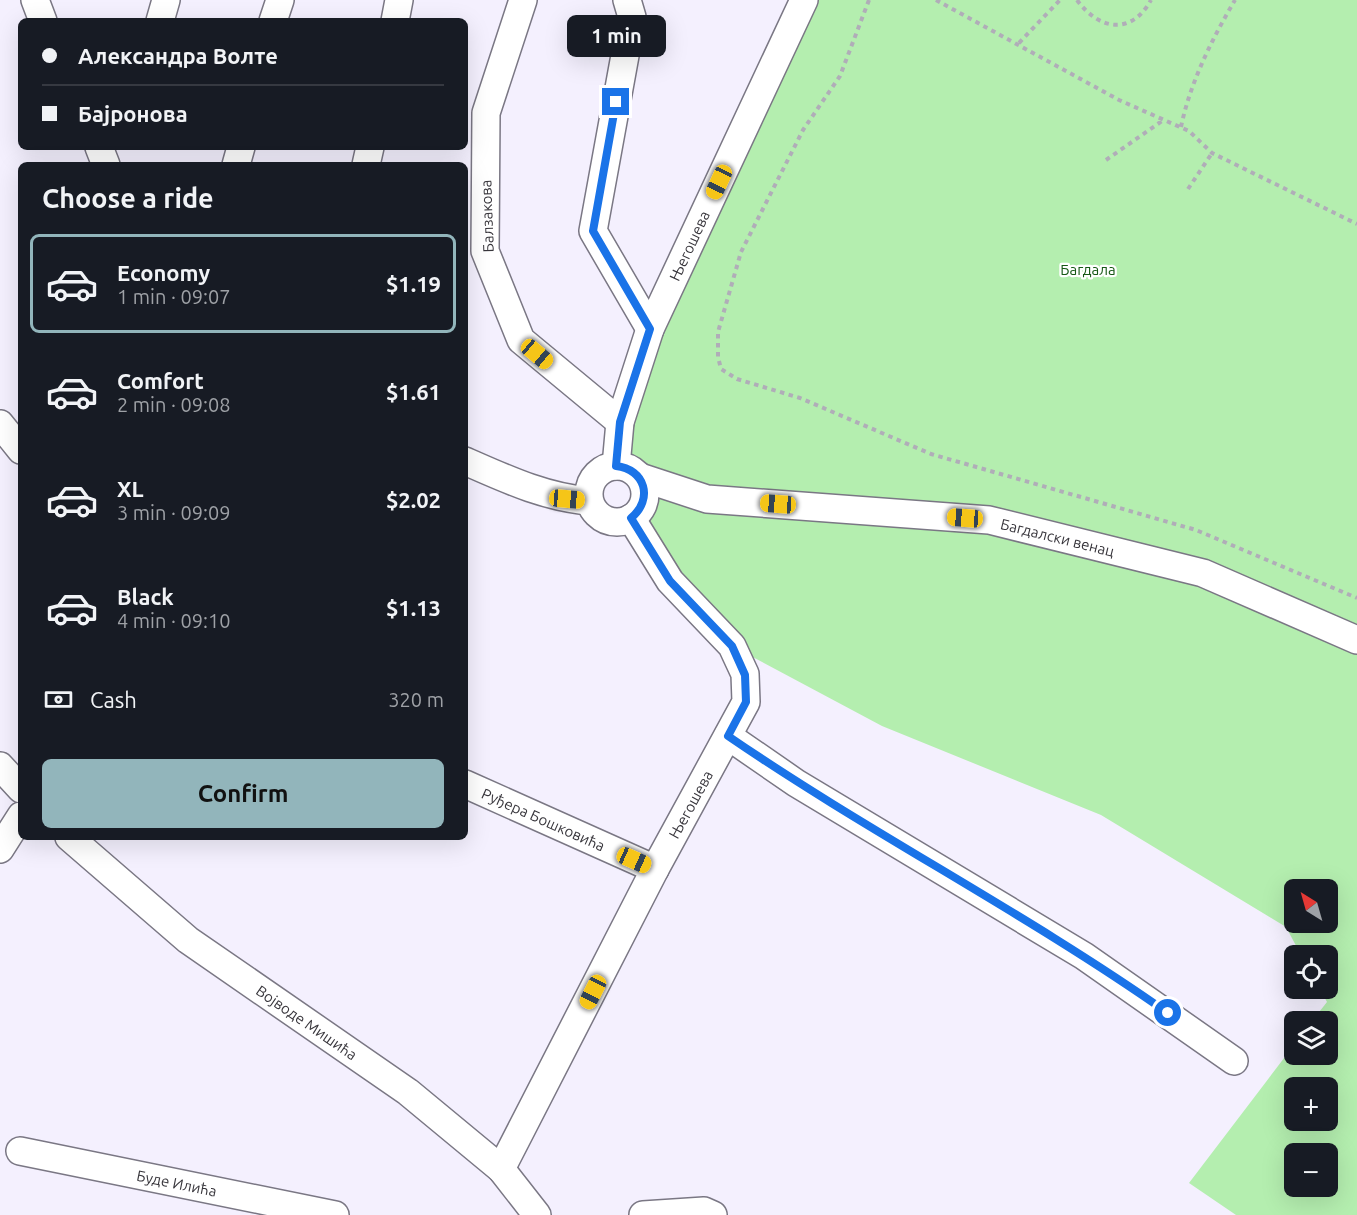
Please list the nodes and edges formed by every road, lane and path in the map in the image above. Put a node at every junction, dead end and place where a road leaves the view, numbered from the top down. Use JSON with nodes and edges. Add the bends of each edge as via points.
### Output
{"nodes":[{"id":1,"x":166,"y":0,"type":"edge"},
{"id":2,"x":280,"y":0,"type":"edge"},
{"id":3,"x":399,"y":0,"type":"edge"},
{"id":4,"x":523,"y":0,"type":"edge"},
{"id":5,"x":627,"y":0,"type":"edge"},
{"id":6,"x":804,"y":0,"type":"edge"},
{"id":7,"x":869,"y":0,"type":"edge"},
{"id":8,"x":936,"y":0,"type":"edge"},
{"id":9,"x":1060,"y":0,"type":"edge"},
{"id":10,"x":1077,"y":0,"type":"edge"},
{"id":11,"x":1151,"y":0,"type":"edge"},
{"id":12,"x":1235,"y":0,"type":"edge"},
{"id":13,"x":161,"y":18,"type":"edge"},
{"id":14,"x":274,"y":18,"type":"edge"},
{"id":15,"x":396,"y":18,"type":"edge"},
{"id":16,"x":1019,"y":43,"type":"junction"},
{"id":17,"x":1163,"y":120,"type":"junction"},
{"id":18,"x":1181,"y":127,"type":"junction"},
{"id":19,"x":1212,"y":153,"type":"junction"},
{"id":20,"x":1106,"y":160,"type":"dead end"},
{"id":21,"x":1188,"y":189,"type":"dead end"},
{"id":22,"x":1357,"y":224,"type":"edge"},
{"id":23,"x":650,"y":329,"type":"junction"},
{"id":24,"x":620,"y":422,"type":"junction"},
{"id":25,"x":0,"y":424,"type":"edge"},
{"id":26,"x":18,"y":446,"type":"edge"},
{"id":27,"x":468,"y":462,"type":"edge"},
{"id":28,"x":616,"y":466,"type":"junction"},
{"id":29,"x":640,"y":477,"type":"junction"},
{"id":30,"x":589,"y":501,"type":"junction"},
{"id":31,"x":631,"y":518,"type":"junction"},
{"id":32,"x":1357,"y":598,"type":"edge"},
{"id":33,"x":1357,"y":640,"type":"edge"},
{"id":34,"x":728,"y":736,"type":"junction"},
{"id":35,"x":0,"y":766,"type":"edge"},
{"id":36,"x":468,"y":785,"type":"edge"},
{"id":37,"x":18,"y":786,"type":"edge"},
{"id":38,"x":18,"y":821,"type":"edge"},
{"id":39,"x":72,"y":840,"type":"edge"},
{"id":40,"x":0,"y":849,"type":"edge"},
{"id":41,"x":655,"y":869,"type":"junction"},
{"id":42,"x":1234,"y":1061,"type":"dead end"},
{"id":43,"x":20,"y":1151,"type":"dead end"},
{"id":44,"x":501,"y":1169,"type":"junction"},
{"id":45,"x":335,"y":1215,"type":"edge"},
{"id":46,"x":537,"y":1215,"type":"edge"},
{"id":47,"x":643,"y":1215,"type":"edge"},
{"id":48,"x":713,"y":1215,"type":"edge"}],
"edges":[{"from":1,"to":13,"type":"street"},
{"from":2,"to":14,"type":"street"},
{"from":3,"to":15,"type":"street"},
{"from":4,"to":24,"type":"street","name":"Балзакова","via":[[486,113],[485,251],[521,340]]},
{"from":5,"to":23,"type":"street","via":[[632,16],[593,231]]},
{"from":6,"to":23,"type":"street","name":"Његошева"},
{"from":7,"to":32,"type":"path","via":[[840,76],[803,130],[741,252],[718,332],[721,369],[737,379],[800,398],[931,454],[1196,530]]},
{"from":8,"to":16,"type":"path"},
{"from":9,"to":16,"type":"path"},
{"from":10,"to":11,"type":"path","via":[[1100,22],[1113,26],[1142,14]]},
{"from":12,"to":18,"type":"path","via":[[1212,43],[1184,109]]},
{"from":16,"to":17,"type":"path","via":[[1119,100]]},
{"from":17,"to":18,"type":"path"},
{"from":17,"to":20,"type":"path"},
{"from":18,"to":19,"type":"path"},
{"from":19,"to":21,"type":"path"},
{"from":19,"to":22,"type":"path"},
{"from":23,"to":24,"type":"street","name":"Његошева"},
{"from":24,"to":28,"type":"street","name":"Његошева"},
{"from":25,"to":26,"type":"street"},
{"from":27,"to":30,"type":"street","via":[[525,488]]},
{"from":28,"to":29,"type":"street"},
{"from":28,"to":30,"type":"street","via":[[606,467],[592,479]]},
{"from":29,"to":31,"type":"street","via":[[645,495]]},
{"from":29,"to":33,"type":"street","name":"Багдалски венац","via":[[707,499],[989,520],[1203,573]]},
{"from":30,"to":31,"type":"street","via":[[604,519],[613,522]]},
{"from":31,"to":34,"type":"street","name":"Његошева","via":[[670,581],[732,646],[741,665],[746,702]]},
{"from":34,"to":41,"type":"street","name":"Његошева"},
{"from":34,"to":42,"type":"street","via":[[796,783],[1084,956]]},
{"from":35,"to":37,"type":"street"},
{"from":36,"to":41,"type":"street","name":"Руђера Бошковића"},
{"from":38,"to":40,"type":"street"},
{"from":39,"to":44,"type":"street","name":"Војводе Мишића","via":[[188,939],[408,1092]]},
{"from":41,"to":44,"type":"street","name":"Његошева"},
{"from":43,"to":45,"type":"street","name":"Буде Илића"},
{"from":44,"to":46,"type":"street","name":"Војводе Мишића"},
{"from":47,"to":48,"type":"street","via":[[704,1211]]}]}
